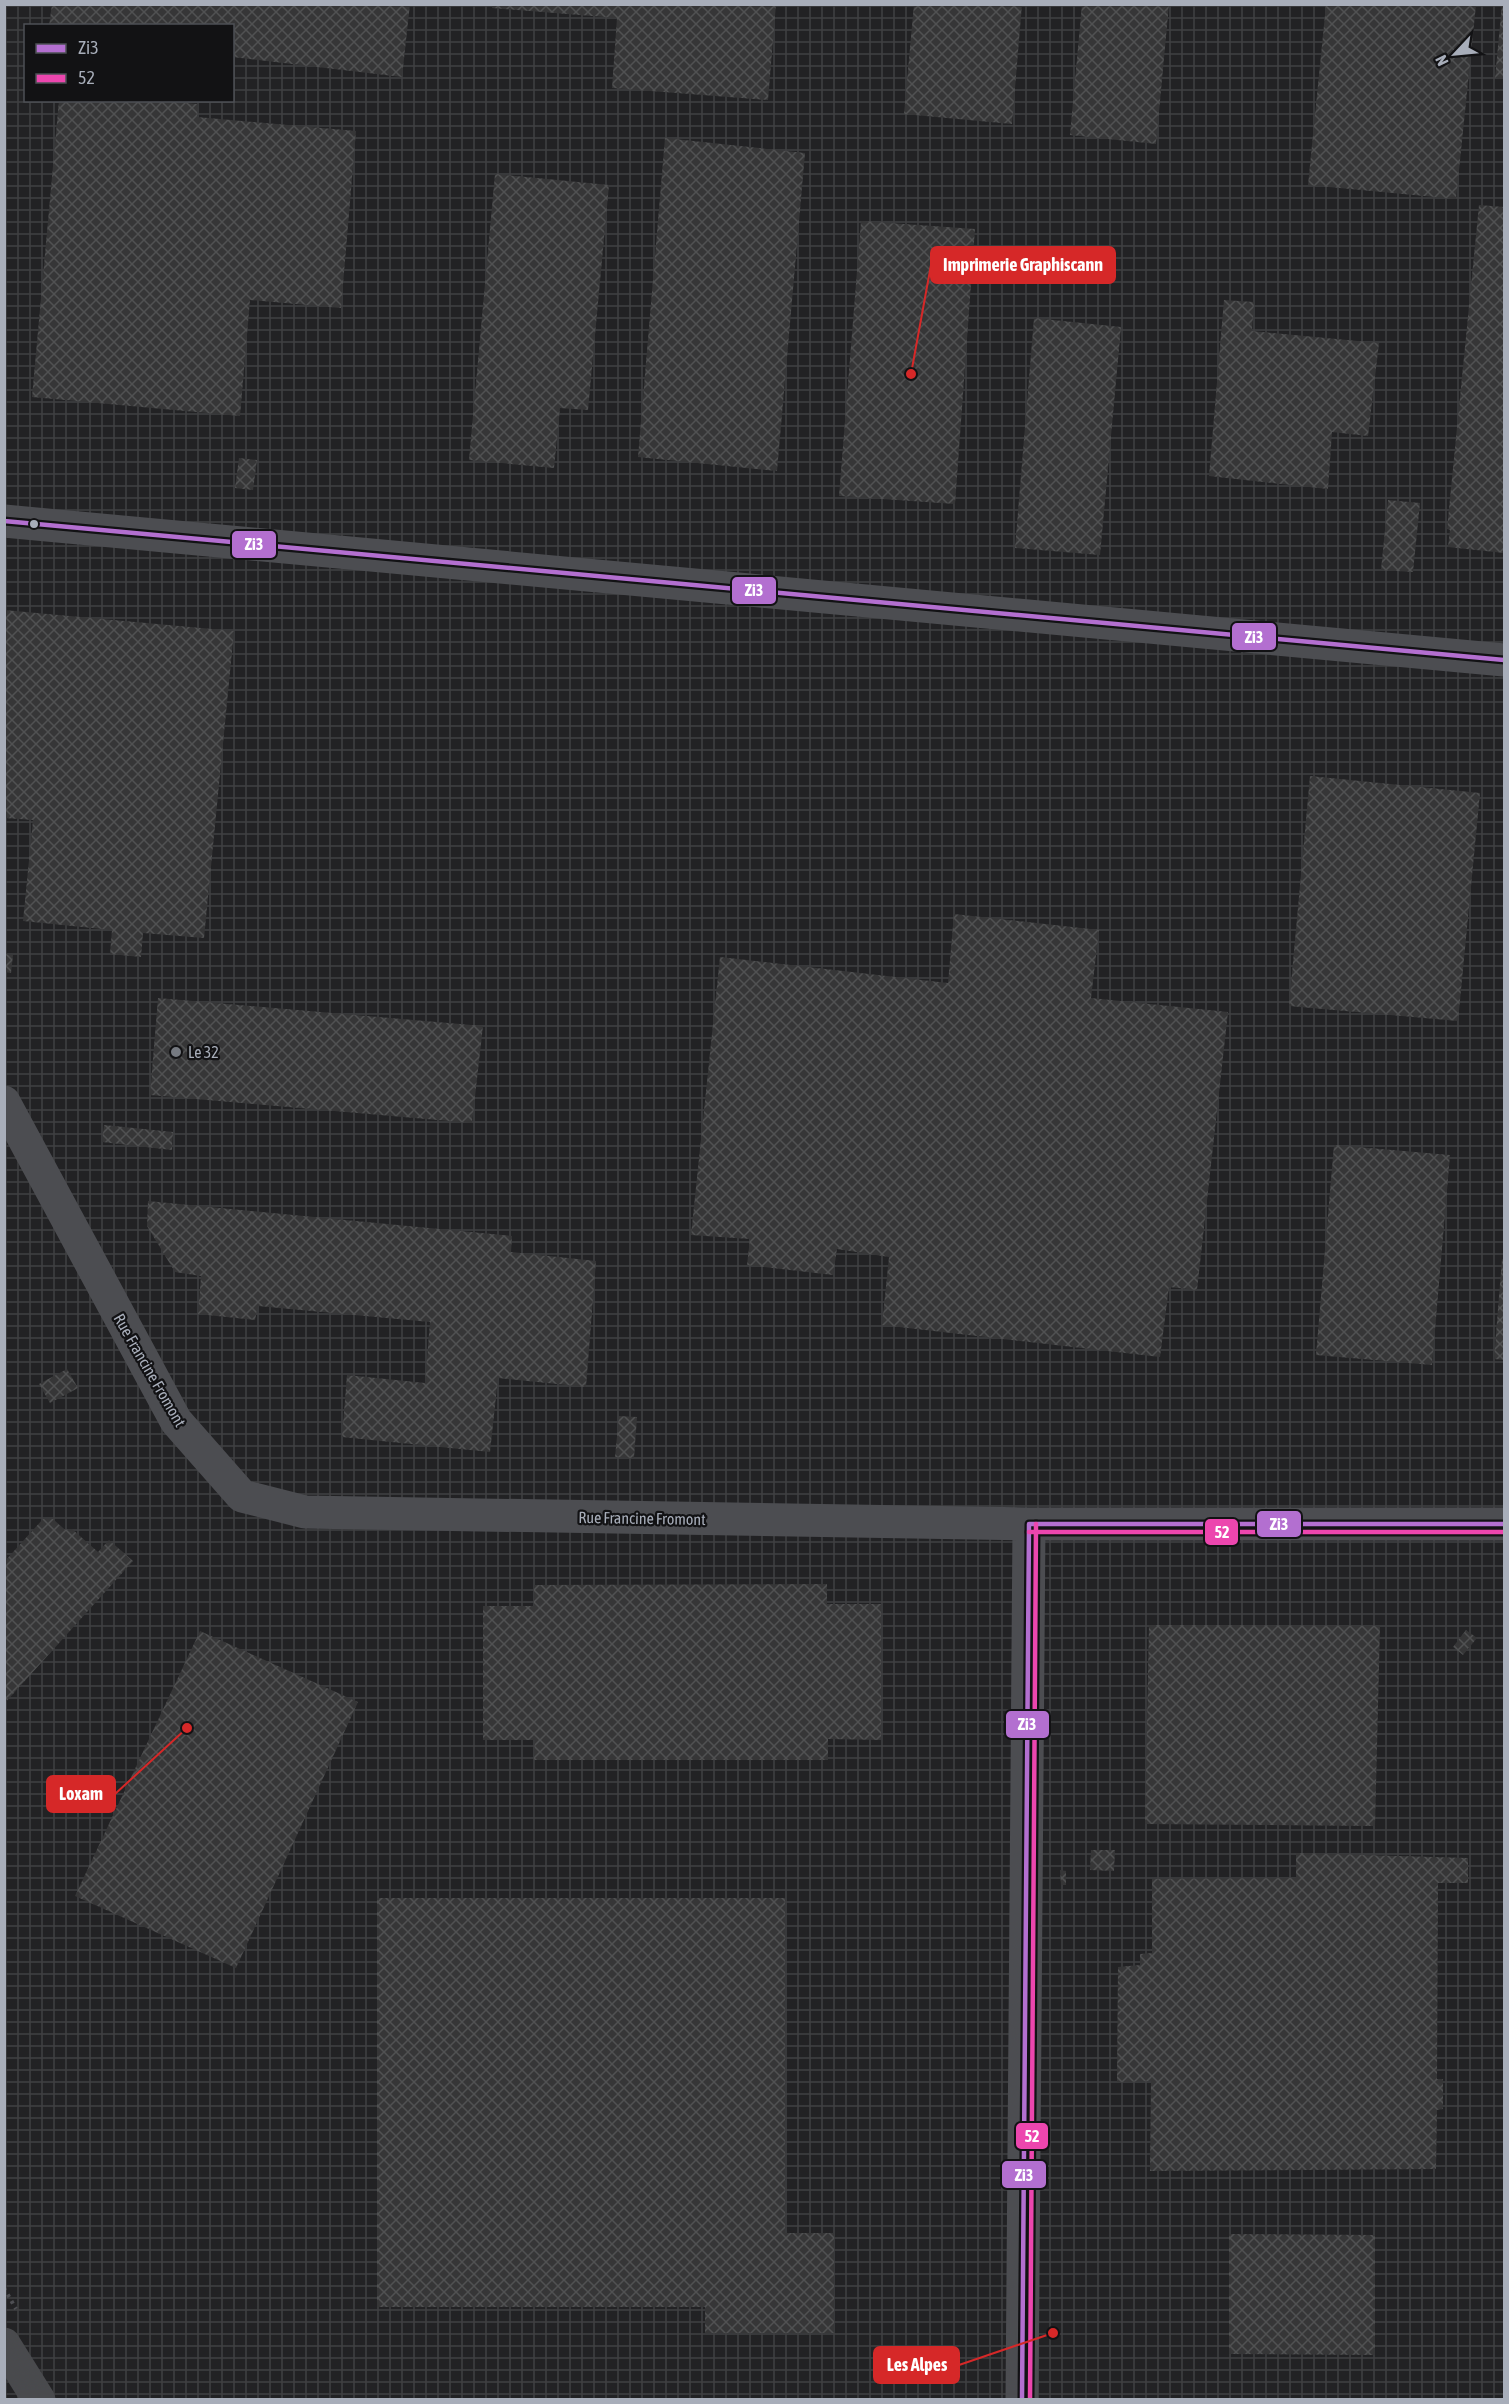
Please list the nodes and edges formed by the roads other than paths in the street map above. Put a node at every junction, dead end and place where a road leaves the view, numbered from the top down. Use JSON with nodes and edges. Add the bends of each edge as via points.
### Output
{"nodes":[{"id":1,"x":4,"y":521,"type":"edge"},
{"id":2,"x":1504,"y":660,"type":"edge"},
{"id":3,"x":4,"y":1102,"type":"edge"},
{"id":4,"x":1029,"y":1524,"type":"junction"},
{"id":5,"x":1504,"y":1524,"type":"edge"},
{"id":6,"x":4,"y":2344,"type":"edge"},
{"id":7,"x":39,"y":2400,"type":"edge"},
{"id":8,"x":1022,"y":2400,"type":"edge"}],
"edges":[{"from":1,"to":2,"type":"street"},
{"from":3,"to":4,"type":"street","name":"Rue Francine Fromont","via":[[176,1421],[242,1496],[305,1512]]},
{"from":4,"to":5,"type":"street","name":"Rue Francine Fromont"},
{"from":4,"to":8,"type":"street"},
{"from":6,"to":7,"type":"main road"}]}
